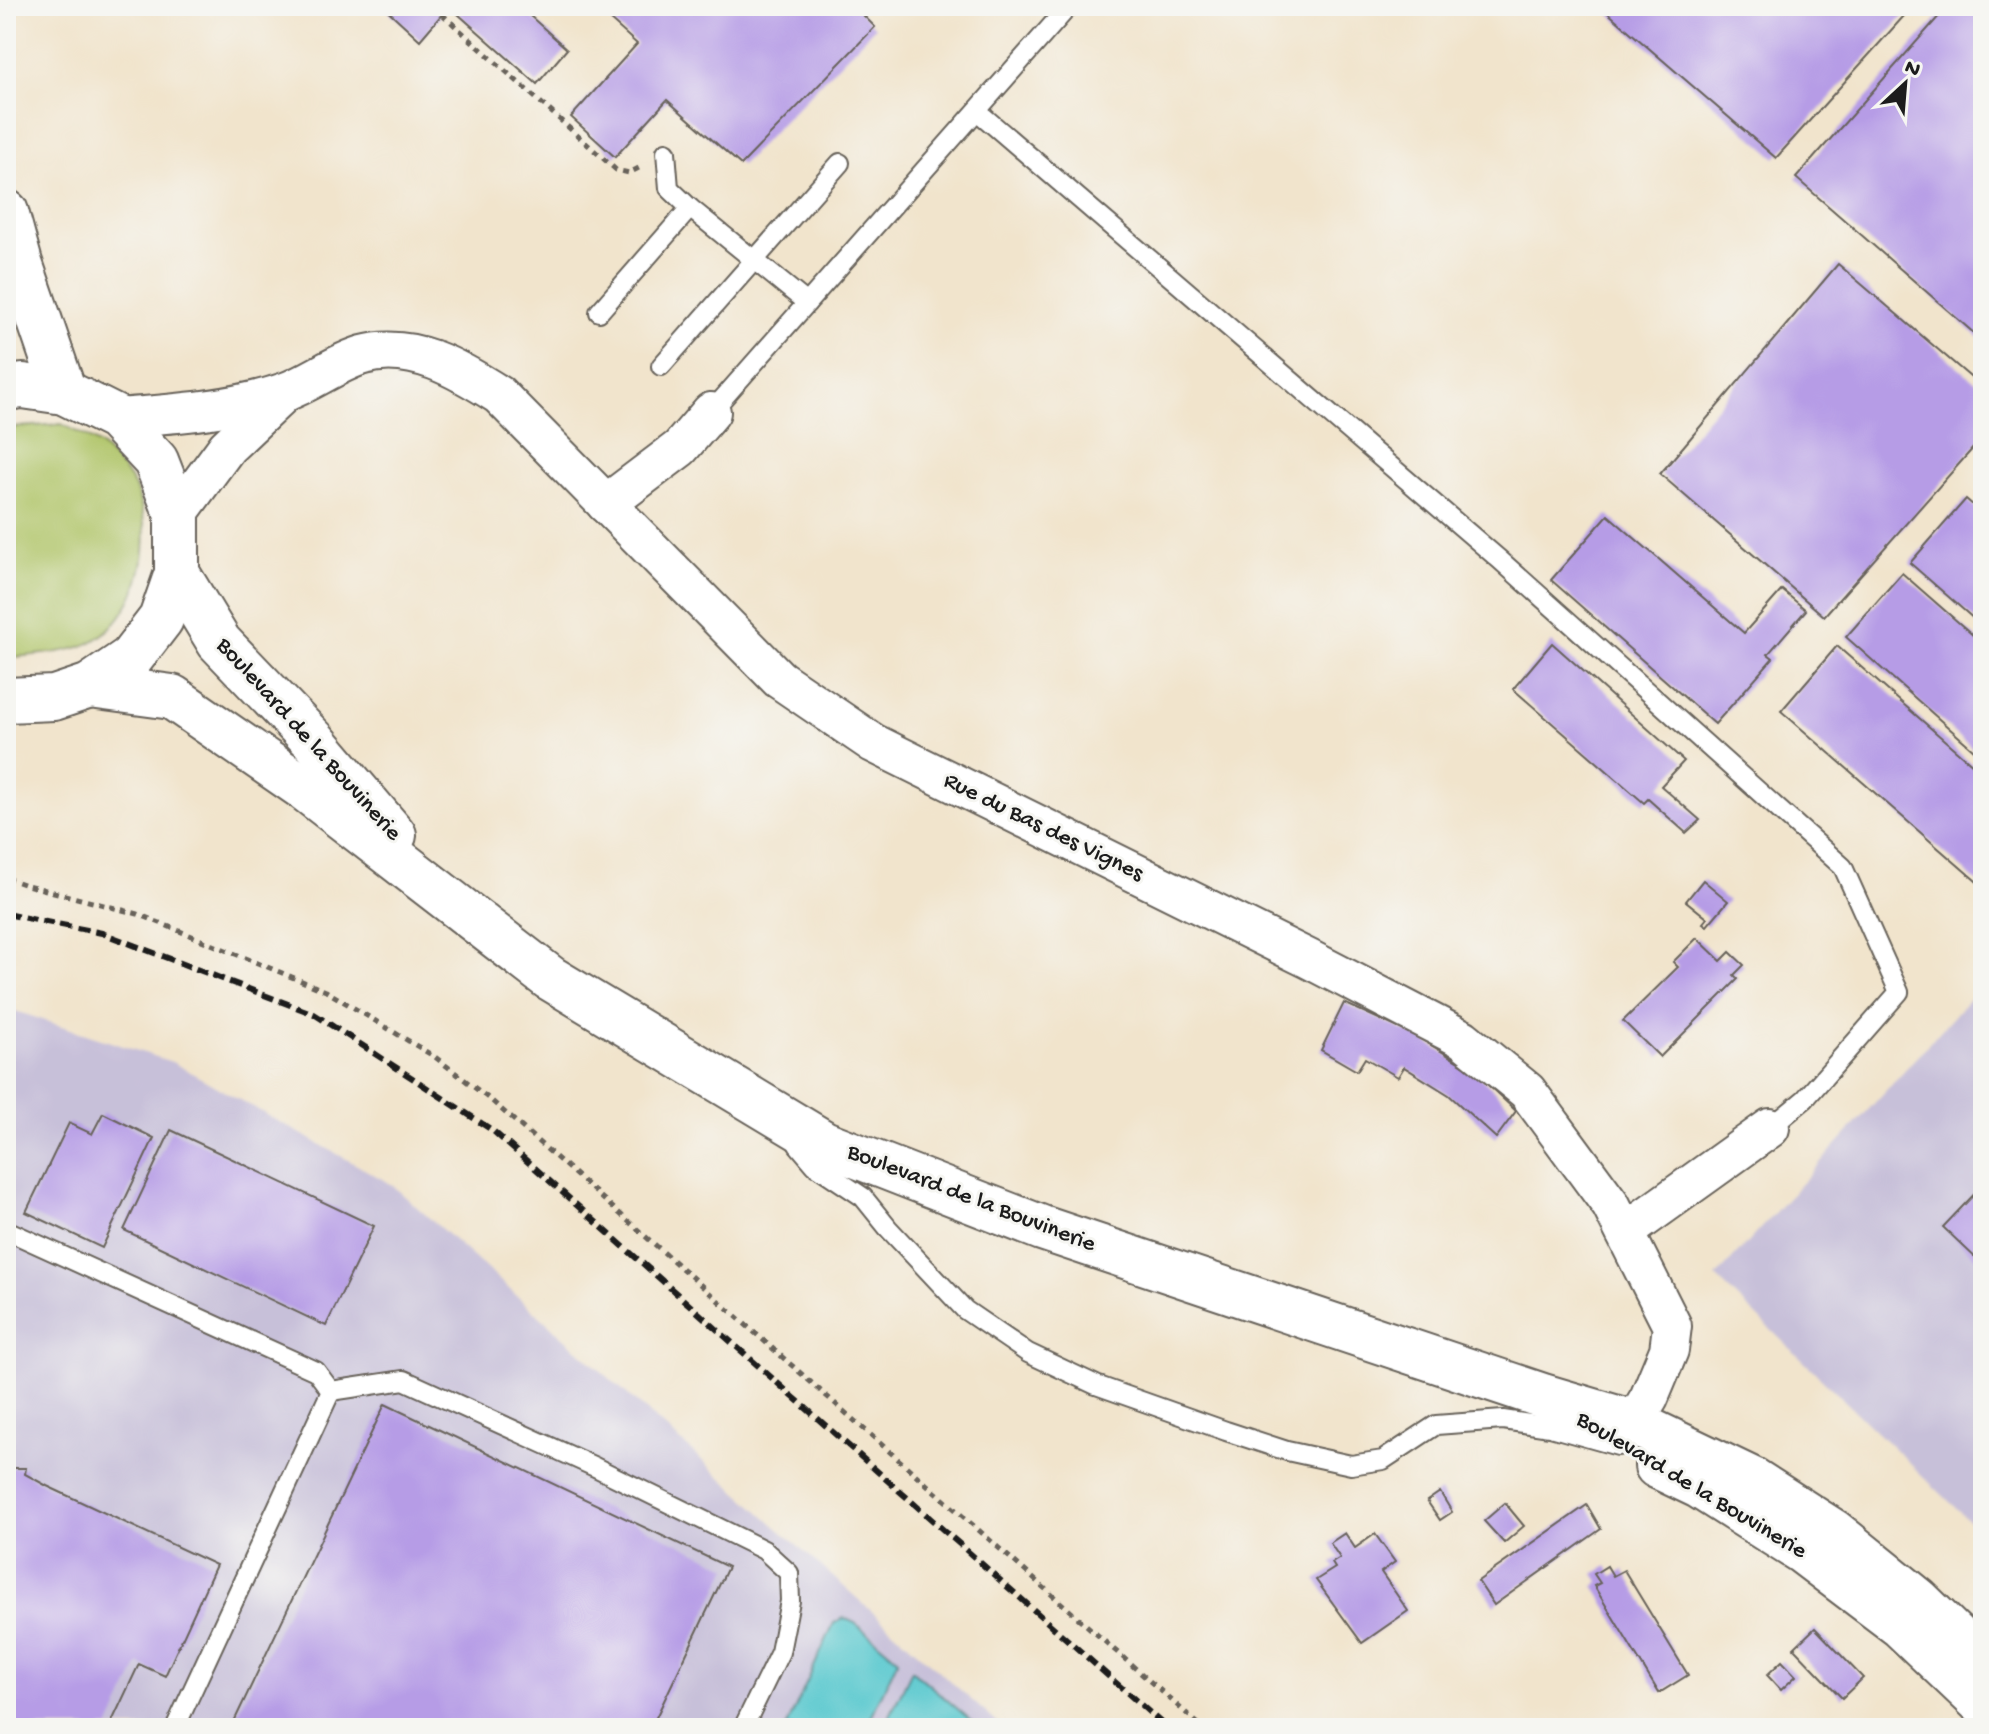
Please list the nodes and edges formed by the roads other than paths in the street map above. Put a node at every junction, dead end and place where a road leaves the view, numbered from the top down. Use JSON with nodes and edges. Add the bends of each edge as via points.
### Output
{"nodes":[{"id":1,"x":1069,"y":6,"type":"edge"},
{"id":2,"x":977,"y":111,"type":"junction"},
{"id":3,"x":666,"y":152,"type":"dead end"},
{"id":4,"x":840,"y":163,"type":"dead end"},
{"id":5,"x":690,"y":208,"type":"junction"},
{"id":6,"x":6,"y":212,"type":"edge"},
{"id":7,"x":753,"y":259,"type":"junction"},
{"id":8,"x":807,"y":303,"type":"junction"},
{"id":9,"x":599,"y":312,"type":"dead end"},
{"id":10,"x":661,"y":366,"type":"dead end"},
{"id":11,"x":6,"y":388,"type":"edge"},
{"id":12,"x":64,"y":392,"type":"junction"},
{"id":13,"x":285,"y":392,"type":"junction"},
{"id":14,"x":711,"y":412,"type":"joint"},
{"id":15,"x":116,"y":418,"type":"junction"},
{"id":16,"x":606,"y":504,"type":"junction"},
{"id":17,"x":177,"y":515,"type":"junction"},
{"id":18,"x":177,"y":573,"type":"junction"},
{"id":19,"x":90,"y":686,"type":"junction"},
{"id":20,"x":6,"y":700,"type":"edge"},
{"id":21,"x":448,"y":900,"type":"junction"},
{"id":22,"x":763,"y":1107,"type":"junction"},
{"id":23,"x":1770,"y":1128,"type":"joint"},
{"id":24,"x":6,"y":1230,"type":"edge"},
{"id":25,"x":1625,"y":1232,"type":"junction"},
{"id":26,"x":331,"y":1391,"type":"junction"},
{"id":27,"x":1626,"y":1435,"type":"junction"},
{"id":28,"x":1983,"y":1663,"type":"edge"},
{"id":29,"x":1983,"y":1704,"type":"edge"},
{"id":30,"x":175,"y":1728,"type":"edge"},
{"id":31,"x":743,"y":1728,"type":"edge"}],
"edges":[{"from":1,"to":2,"type":"lane"},
{"from":2,"to":8,"type":"lane"},
{"from":2,"to":23,"type":"lane","via":[[1500,560],[1843,867],[1899,992],[1805,1099]]},
{"from":3,"to":5,"type":"lane","via":[[669,188]]},
{"from":4,"to":7,"type":"lane"},
{"from":5,"to":7,"type":"lane"},
{"from":5,"to":9,"type":"lane"},
{"from":6,"to":12,"type":"main road"},
{"from":7,"to":8,"type":"lane"},
{"from":7,"to":10,"type":"lane"},
{"from":8,"to":14,"type":"lane"},
{"from":11,"to":12,"type":"main road"},
{"from":12,"to":15,"type":"main road"},
{"from":13,"to":15,"type":"street","name":"Rue du Bas des Vignes","via":[[196,412]]},
{"from":13,"to":16,"type":"street","name":"Rue du Bas des Vignes","via":[[364,355],[402,352],[433,359],[499,395]]},
{"from":13,"to":17,"type":"street","name":"Rue du Bas des Vignes","via":[[227,447]]},
{"from":14,"to":16,"type":"street","via":[[680,448]]},
{"from":15,"to":17,"type":"main road","via":[[156,461]]},
{"from":16,"to":25,"type":"street","name":"Rue du Bas des Vignes","via":[[779,679],[873,743],[1463,1039],[1527,1091]]},
{"from":17,"to":18,"type":"main road"},
{"from":18,"to":19,"type":"main road","via":[[161,619],[131,658]]},
{"from":18,"to":21,"type":"main road","name":"Boulevard de la Bouvinerie","via":[[219,642],[315,742]]},
{"from":19,"to":20,"type":"main road","via":[[54,698]]},
{"from":19,"to":21,"type":"main road","name":"Boulevard de la Bouvinerie","via":[[172,697],[304,788]]},
{"from":21,"to":22,"type":"main road","name":"Boulevard de la Bouvinerie","via":[[550,978]]},
{"from":22,"to":27,"type":"main road","name":"Boulevard de la Bouvinerie","via":[[824,1143],[1042,1228],[1543,1396]]},
{"from":22,"to":27,"type":"lane","via":[[815,1165],[863,1197],[965,1310],[1028,1353],[1096,1385],[1275,1447],[1351,1465],[1383,1460],[1436,1425],[1503,1420]]},
{"from":23,"to":25,"type":"street"},
{"from":24,"to":26,"type":"lane","via":[[316,1371]]},
{"from":25,"to":27,"type":"street","name":"Rue du Bas des Vignes","via":[[1672,1326],[1669,1350],[1649,1398]]},
{"from":26,"to":30,"type":"lane"},
{"from":26,"to":31,"type":"lane","via":[[404,1380],[764,1550],[789,1573],[790,1601],[780,1652]]},
{"from":27,"to":28,"type":"main road","name":"Boulevard de la Bouvinerie","via":[[1753,1480],[1834,1532],[1918,1600]]},
{"from":27,"to":29,"type":"main road","name":"Boulevard de la Bouvinerie","via":[[1803,1552],[1901,1626]]}]}
